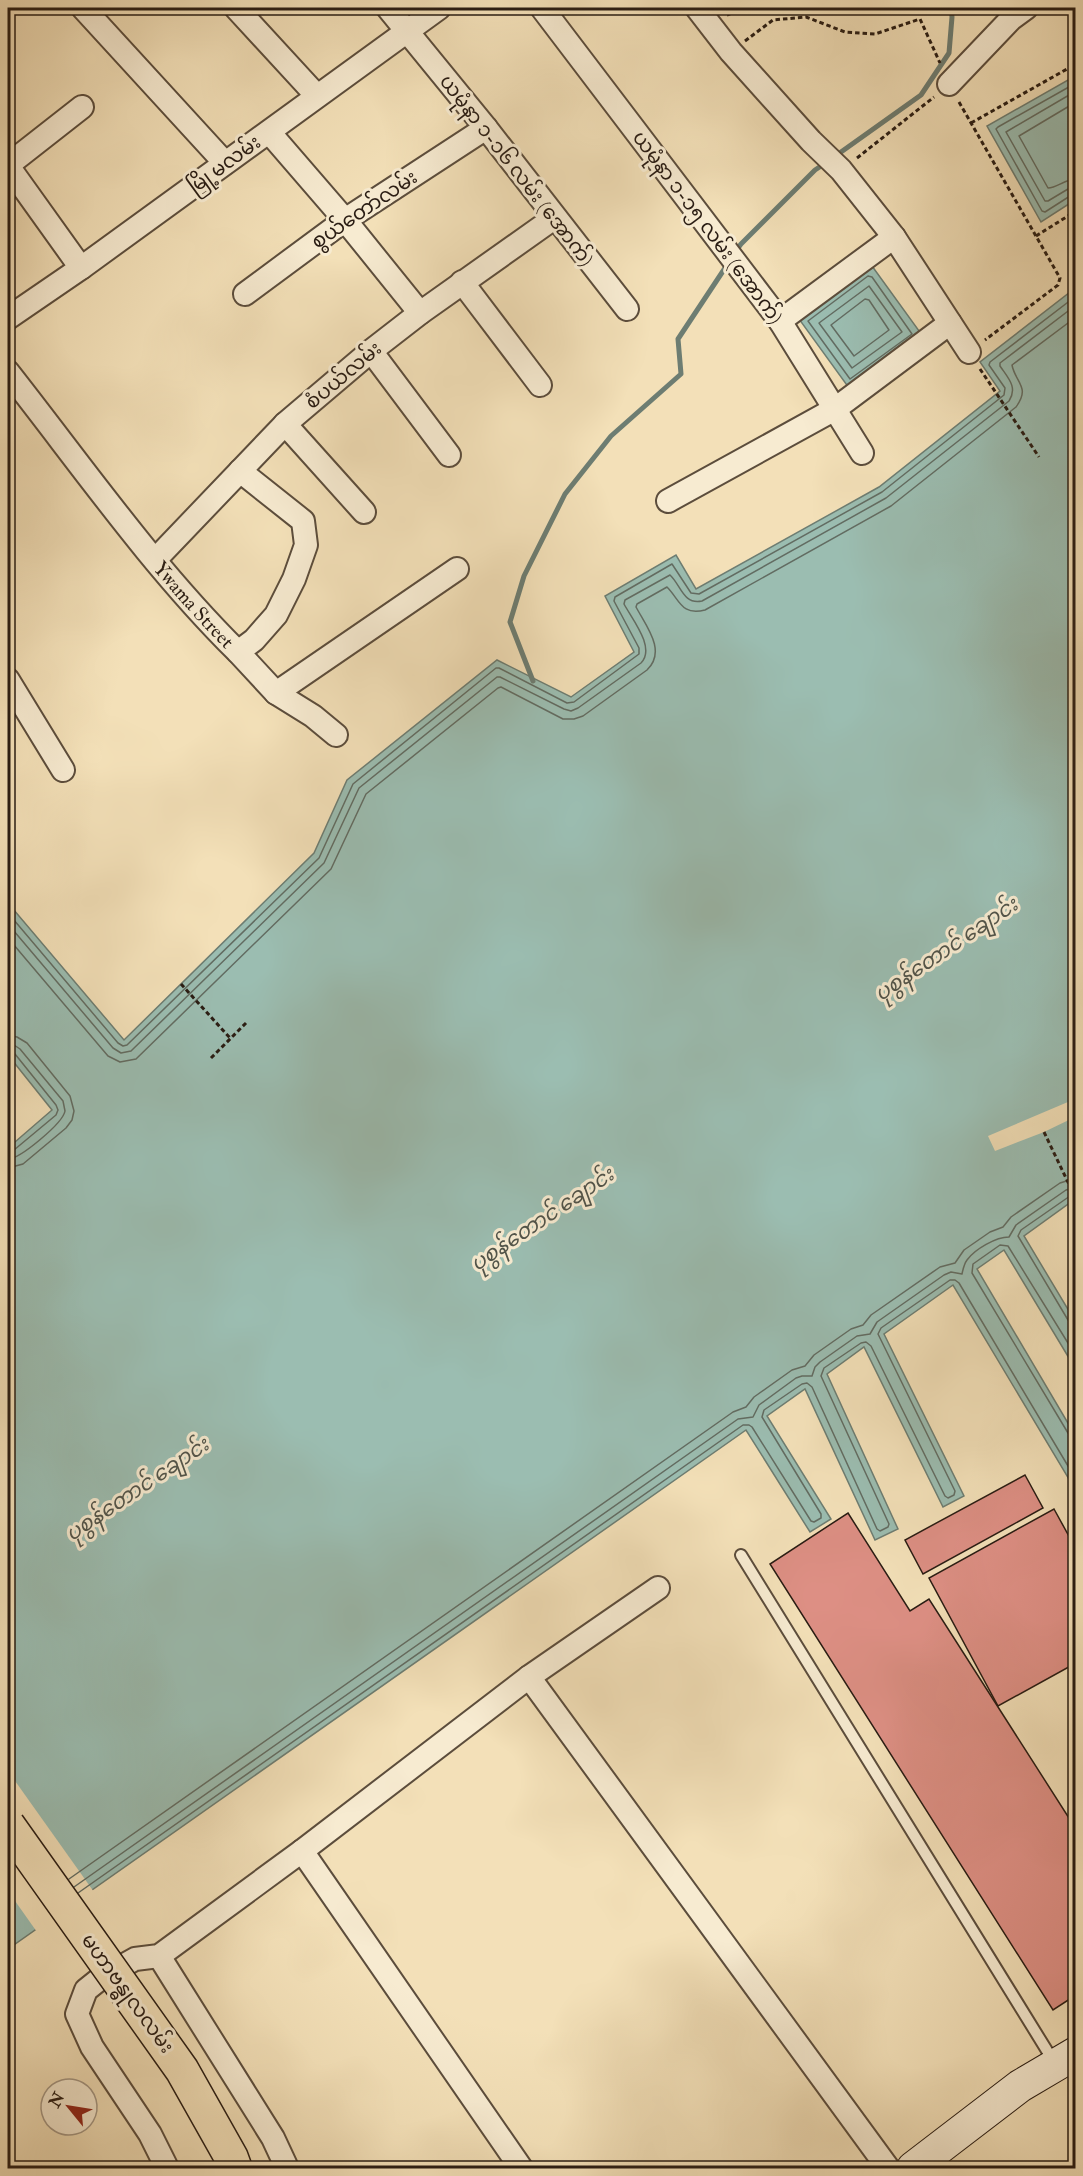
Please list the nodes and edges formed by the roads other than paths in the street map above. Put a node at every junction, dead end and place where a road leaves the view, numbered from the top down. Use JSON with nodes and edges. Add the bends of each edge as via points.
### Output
{"nodes":[{"id":1,"x":83,"y":8,"type":"edge"},
{"id":2,"x":236,"y":8,"type":"edge"},
{"id":3,"x":388,"y":8,"type":"edge"},
{"id":4,"x":439,"y":8,"type":"edge"},
{"id":5,"x":542,"y":8,"type":"edge"},
{"id":6,"x":697,"y":8,"type":"edge"},
{"id":7,"x":1026,"y":8,"type":"edge"},
{"id":8,"x":407,"y":31,"type":"junction"},
{"id":9,"x":949,"y":84,"type":"road end"},
{"id":10,"x":317,"y":96,"type":"junction"},
{"id":11,"x":82,"y":107,"type":"dead end"},
{"id":12,"x":486,"y":128,"type":"junction"},
{"id":13,"x":269,"y":132,"type":"junction"},
{"id":14,"x":225,"y":163,"type":"junction"},
{"id":15,"x":8,"y":165,"type":"edge"},
{"id":16,"x":554,"y":218,"type":"junction"},
{"id":17,"x":345,"y":220,"type":"junction"},
{"id":18,"x":894,"y":237,"type":"junction"},
{"id":19,"x":81,"y":268,"type":"junction"},
{"id":20,"x":462,"y":282,"type":"junction"},
{"id":21,"x":245,"y":294,"type":"dead end"},
{"id":22,"x":627,"y":309,"type":"dead end"},
{"id":23,"x":420,"y":313,"type":"junction"},
{"id":24,"x":8,"y":318,"type":"edge"},
{"id":25,"x":780,"y":321,"type":"junction"},
{"id":26,"x":950,"y":323,"type":"junction"},
{"id":27,"x":371,"y":351,"type":"junction"},
{"id":28,"x":969,"y":352,"type":"road end"},
{"id":29,"x":8,"y":372,"type":"edge"},
{"id":30,"x":540,"y":385,"type":"dead end"},
{"id":31,"x":836,"y":409,"type":"junction"},
{"id":32,"x":285,"y":424,"type":"junction"},
{"id":33,"x":862,"y":453,"type":"dead end"},
{"id":34,"x":449,"y":455,"type":"dead end"},
{"id":35,"x":240,"y":471,"type":"junction"},
{"id":36,"x":668,"y":501,"type":"dead end"},
{"id":37,"x":364,"y":512,"type":"dead end"},
{"id":38,"x":155,"y":560,"type":"junction"},
{"id":39,"x":457,"y":569,"type":"dead end"},
{"id":40,"x":238,"y":652,"type":"junction"},
{"id":41,"x":8,"y":680,"type":"edge"},
{"id":42,"x":276,"y":693,"type":"junction"},
{"id":43,"x":336,"y":735,"type":"dead end"},
{"id":44,"x":63,"y":770,"type":"dead end"},
{"id":45,"x":741,"y":1555,"type":"dead end"},
{"id":46,"x":658,"y":1588,"type":"dead end"},
{"id":47,"x":529,"y":1677,"type":"junction"},
{"id":48,"x":8,"y":1825,"type":"edge"},
{"id":49,"x":302,"y":1851,"type":"junction"},
{"id":50,"x":159,"y":1956,"type":"junction"},
{"id":51,"x":1066,"y":2059,"type":"edge"},
{"id":52,"x":167,"y":2169,"type":"edge"},
{"id":53,"x":235,"y":2169,"type":"edge"},
{"id":54,"x":287,"y":2169,"type":"edge"},
{"id":55,"x":521,"y":2169,"type":"edge"},
{"id":56,"x":888,"y":2169,"type":"edge"},
{"id":57,"x":913,"y":2169,"type":"edge"}],
"edges":[{"from":1,"to":14,"type":"street"},
{"from":2,"to":10,"type":"street"},
{"from":3,"to":8,"type":"street","name":"ယမုံနာ ၁-၁၆ လမ်း (အောက်)"},
{"from":4,"to":8,"type":"street","name":"မြို့မလမ်း"},
{"from":5,"to":25,"type":"street","name":"ယမုံနာ ၁-၁၅ လမ်း (အောက်)"},
{"from":6,"to":18,"type":"street","via":[[731,51],[841,170]]},
{"from":7,"to":9,"type":"street"},
{"from":8,"to":10,"type":"street","name":"မြို့မလမ်း"},
{"from":8,"to":12,"type":"street","name":"ယမုံနာ ၁-၁၆ လမ်း (အောက်)"},
{"from":10,"to":13,"type":"street","name":"မြို့မလမ်း"},
{"from":11,"to":15,"type":"street"},
{"from":12,"to":16,"type":"street","name":"ယမုံနာ ၁-၁၆ လမ်း (အောက်)"},
{"from":12,"to":17,"type":"street","name":"စွယ်တော်လမ်း"},
{"from":13,"to":14,"type":"street","name":"မြို့မလမ်း"},
{"from":13,"to":17,"type":"street"},
{"from":14,"to":19,"type":"street","name":"မြို့မလမ်း"},
{"from":15,"to":19,"type":"street"},
{"from":16,"to":20,"type":"street","name":"စံပယ်လမ်း"},
{"from":16,"to":22,"type":"street","name":"ယမုံနာ ၁-၁၆ လမ်း (အောက်)"},
{"from":17,"to":21,"type":"street","name":"စွယ်တော်လမ်း"},
{"from":17,"to":23,"type":"street"},
{"from":18,"to":25,"type":"street"},
{"from":18,"to":26,"type":"street"},
{"from":19,"to":24,"type":"street","name":"မြို့မလမ်း"},
{"from":20,"to":23,"type":"street","name":"စံပယ်လမ်း"},
{"from":20,"to":30,"type":"street"},
{"from":23,"to":27,"type":"street","name":"စံပယ်လမ်း"},
{"from":25,"to":31,"type":"street","name":"ယမုံနာ ၁-၁၅ လမ်း (အောက်)"},
{"from":26,"to":28,"type":"street"},
{"from":26,"to":31,"type":"street"},
{"from":27,"to":32,"type":"street","name":"စံပယ်လမ်း"},
{"from":27,"to":34,"type":"street"},
{"from":29,"to":38,"type":"street","name":"Ywama Street"},
{"from":31,"to":33,"type":"street","name":"ယမုံနာ ၁-၁၅ လမ်း (အောက်)"},
{"from":31,"to":36,"type":"street"},
{"from":32,"to":35,"type":"street","name":"စံပယ်လမ်း"},
{"from":32,"to":37,"type":"street"},
{"from":35,"to":38,"type":"street","name":"စံပယ်လမ်း"},
{"from":35,"to":40,"type":"street","name":"Ywama Street","via":[[303,521],[306,545],[276,615]]},
{"from":38,"to":40,"type":"street","name":"Ywama Street"},
{"from":39,"to":42,"type":"street"},
{"from":40,"to":42,"type":"street"},
{"from":41,"to":44,"type":"street"},
{"from":42,"to":43,"type":"street"},
{"from":45,"to":51,"type":"lane"},
{"from":46,"to":47,"type":"street"},
{"from":47,"to":49,"type":"street"},
{"from":47,"to":56,"type":"street"},
{"from":48,"to":53,"type":"main road","name":"မဟာဗန္ဓုလလမ်း","bridge":true,"via":[[182,2070]]},
{"from":49,"to":50,"type":"street"},
{"from":49,"to":55,"type":"street"},
{"from":50,"to":52,"type":"street","via":[[135,1959],[101,1978],[86,1990],[76,2014],[92,2047],[150,2134]]},
{"from":50,"to":54,"type":"street","via":[[273,2138]]},
{"from":51,"to":57,"type":"street","via":[[1020,2086]]}]}
